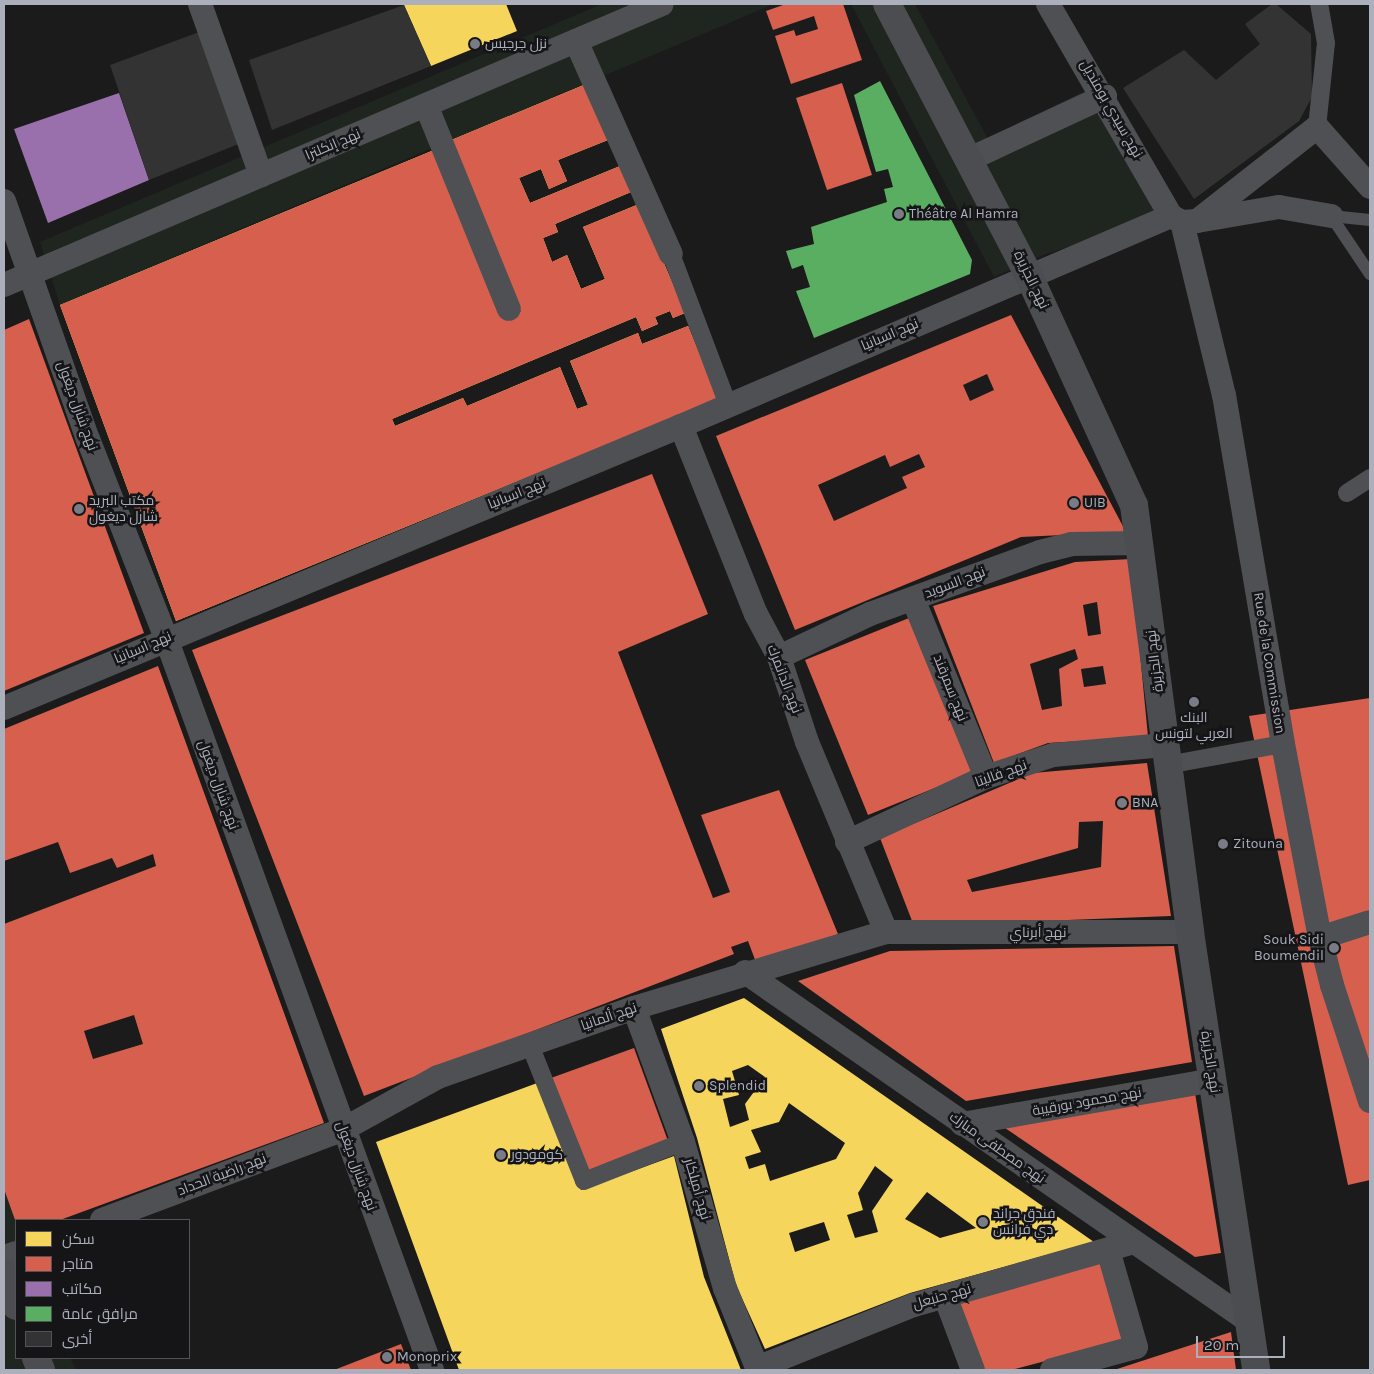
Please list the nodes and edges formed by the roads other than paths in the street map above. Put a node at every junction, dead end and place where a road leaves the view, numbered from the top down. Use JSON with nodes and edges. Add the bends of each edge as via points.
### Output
{"nodes":[{"id":1,"x":200,"y":4,"type":"edge"},
{"id":2,"x":662,"y":4,"type":"edge"},
{"id":3,"x":887,"y":4,"type":"edge"},
{"id":4,"x":1048,"y":4,"type":"edge"},
{"id":5,"x":1319,"y":4,"type":"edge"},
{"id":6,"x":576,"y":42,"type":"junction"},
{"id":7,"x":1105,"y":96,"type":"junction"},
{"id":8,"x":426,"y":105,"type":"junction"},
{"id":9,"x":1316,"y":127,"type":"junction"},
{"id":10,"x":970,"y":159,"type":"junction"},
{"id":11,"x":261,"y":175,"type":"junction"},
{"id":12,"x":1370,"y":187,"type":"edge"},
{"id":13,"x":4,"y":201,"type":"edge"},
{"id":14,"x":1331,"y":216,"type":"junction"},
{"id":15,"x":1184,"y":220,"type":"junction"},
{"id":16,"x":1370,"y":220,"type":"edge"},
{"id":17,"x":671,"y":254,"type":"joint"},
{"id":18,"x":30,"y":272,"type":"junction"},
{"id":19,"x":1370,"y":274,"type":"edge"},
{"id":20,"x":1029,"y":276,"type":"junction"},
{"id":21,"x":4,"y":284,"type":"edge"},
{"id":22,"x":509,"y":309,"type":"dead end"},
{"id":23,"x":728,"y":405,"type":"junction"},
{"id":24,"x":681,"y":426,"type":"junction"},
{"id":25,"x":1370,"y":478,"type":"edge"},
{"id":26,"x":1347,"y":493,"type":"dead end"},
{"id":27,"x":1140,"y":543,"type":"junction"},
{"id":28,"x":913,"y":599,"type":"junction"},
{"id":29,"x":166,"y":638,"type":"junction"},
{"id":30,"x":778,"y":657,"type":"junction"},
{"id":31,"x":4,"y":708,"type":"edge"},
{"id":32,"x":1283,"y":744,"type":"junction"},
{"id":33,"x":1166,"y":755,"type":"junction"},
{"id":34,"x":986,"y":777,"type":"junction"},
{"id":35,"x":848,"y":842,"type":"junction"},
{"id":36,"x":1370,"y":922,"type":"edge"},
{"id":37,"x":886,"y":932,"type":"junction"},
{"id":38,"x":1190,"y":932,"type":"junction"},
{"id":39,"x":1320,"y":938,"type":"junction"},
{"id":40,"x":745,"y":972,"type":"junction"},
{"id":41,"x":634,"y":1008,"type":"junction"},
{"id":42,"x":530,"y":1045,"type":"junction"},
{"id":43,"x":1213,"y":1080,"type":"junction"},
{"id":44,"x":1370,"y":1101,"type":"edge"},
{"id":45,"x":962,"y":1124,"type":"junction"},
{"id":46,"x":342,"y":1130,"type":"junction"},
{"id":47,"x":683,"y":1142,"type":"junction"},
{"id":48,"x":105,"y":1219,"type":"edge"},
{"id":49,"x":1133,"y":1242,"type":"junction"},
{"id":50,"x":1108,"y":1250,"type":"junction"},
{"id":51,"x":4,"y":1273,"type":"edge"},
{"id":52,"x":945,"y":1296,"type":"junction"},
{"id":53,"x":15,"y":1303,"type":"edge"},
{"id":54,"x":1250,"y":1322,"type":"junction"},
{"id":55,"x":757,"y":1369,"type":"edge"},
{"id":56,"x":432,"y":1370,"type":"edge"},
{"id":57,"x":973,"y":1370,"type":"edge"},
{"id":58,"x":1052,"y":1370,"type":"edge"},
{"id":59,"x":1256,"y":1370,"type":"edge"}],
"edges":[{"from":1,"to":11,"type":"street"},
{"from":2,"to":6,"type":"street","name":"نهج إنكلترا"},
{"from":3,"to":10,"type":"main road","name":"نهج الجزيرة"},
{"from":4,"to":7,"type":"street","name":"نهج سيدي بومنديل"},
{"from":5,"to":9,"type":"street","via":[[1326,44]]},
{"from":6,"to":8,"type":"street","name":"نهج إنكلترا"},
{"from":6,"to":17,"type":"street"},
{"from":7,"to":10,"type":"street"},
{"from":7,"to":15,"type":"street","name":"نهج سيدي بومنديل"},
{"from":8,"to":11,"type":"street","name":"نهج إنكلترا"},
{"from":8,"to":22,"type":"street"},
{"from":9,"to":12,"type":"street"},
{"from":9,"to":15,"type":"street"},
{"from":10,"to":20,"type":"main road","name":"نهج الجزيرة"},
{"from":11,"to":18,"type":"street","name":"نهج إنكلترا"},
{"from":13,"to":18,"type":"street","name":"نهج شارل ديغول"},
{"from":14,"to":15,"type":"street","via":[[1279,207]]},
{"from":14,"to":16,"type":"lane"},
{"from":14,"to":19,"type":"lane"},
{"from":15,"to":20,"type":"street","name":"نهج اسبانيا"},
{"from":15,"to":32,"type":"street","name":"Rue de la Commission","via":[[1224,394]]},
{"from":17,"to":23,"type":"street"},
{"from":18,"to":21,"type":"street","name":"نهج إنكلترا"},
{"from":18,"to":29,"type":"street","name":"نهج شارل ديغول","via":[[88,439]]},
{"from":20,"to":23,"type":"street","name":"نهج اسبانيا"},
{"from":20,"to":27,"type":"main road","name":"نهج الجزيرة","via":[[1125,480],[1134,505]]},
{"from":23,"to":24,"type":"street","name":"نهج اسبانيا"},
{"from":24,"to":29,"type":"street","name":"نهج اسبانيا"},
{"from":24,"to":30,"type":"street","name":"نهج الدانمرك","via":[[756,614]]},
{"from":25,"to":26,"type":"street"},
{"from":27,"to":28,"type":"street","name":"نهج السويد","via":[[1072,544],[1040,552]]},
{"from":27,"to":33,"type":"main road","name":"نهج الجزيرة"},
{"from":28,"to":30,"type":"street","name":"نهج السويد","via":[[836,628]]},
{"from":28,"to":34,"type":"street","name":"نهج سمرقند"},
{"from":29,"to":31,"type":"street","name":"نهج اسبانيا"},
{"from":29,"to":46,"type":"street","name":"نهج شارل ديغول"},
{"from":30,"to":35,"type":"street","name":"نهج الدانمرك","via":[[807,742]]},
{"from":32,"to":33,"type":"street"},
{"from":32,"to":39,"type":"street","name":"Rue de la Commission"},
{"from":33,"to":34,"type":"street","name":"نهج فاليتا","via":[[1053,755]]},
{"from":33,"to":38,"type":"main road","name":"نهج الجزيرة","via":[[1180,837]]},
{"from":34,"to":35,"type":"street","name":"نهج فاليتا"},
{"from":35,"to":37,"type":"street","name":"نهج الدانمرك"},
{"from":36,"to":39,"type":"street"},
{"from":37,"to":38,"type":"street","name":"نهج أبرناي"},
{"from":37,"to":40,"type":"street","name":"نهج ألمانيا"},
{"from":38,"to":43,"type":"main road","name":"نهج الجزيرة"},
{"from":39,"to":44,"type":"street","name":"Rue de la Commission"},
{"from":40,"to":41,"type":"street","name":"نهج ألمانيا"},
{"from":40,"to":45,"type":"street","name":"نهج مصطفى مبارك"},
{"from":41,"to":42,"type":"street","name":"نهج ألمانيا"},
{"from":41,"to":47,"type":"street","name":"نهج أميلكار"},
{"from":42,"to":46,"type":"street","name":"نهج ألمانيا","via":[[438,1077]]},
{"from":42,"to":47,"type":"street","via":[[584,1182]]},
{"from":43,"to":45,"type":"street","name":"نهج محمود بورقيبة"},
{"from":43,"to":54,"type":"main road","name":"نهج الجزيرة"},
{"from":45,"to":49,"type":"street","name":"نهج مصطفى مبارك"},
{"from":46,"to":48,"type":"street","name":"نهج راضية الحداد"},
{"from":46,"to":56,"type":"street","name":"نهج شارل ديغول"},
{"from":47,"to":55,"type":"street","name":"نهج أميلكار","via":[[725,1288]]},
{"from":49,"to":50,"type":"street","name":"نهج حنبعل"},
{"from":49,"to":54,"type":"street","name":"نهج مصطفى مبارك"},
{"from":50,"to":52,"type":"street","name":"نهج حنبعل"},
{"from":50,"to":58,"type":"street","via":[[1136,1347]]},
{"from":51,"to":53,"type":"main road"},
{"from":52,"to":55,"type":"street","name":"نهج حنبعل","via":[[914,1305]]},
{"from":52,"to":57,"type":"street"},
{"from":54,"to":59,"type":"main road","name":"نهج الجزيرة"}]}
